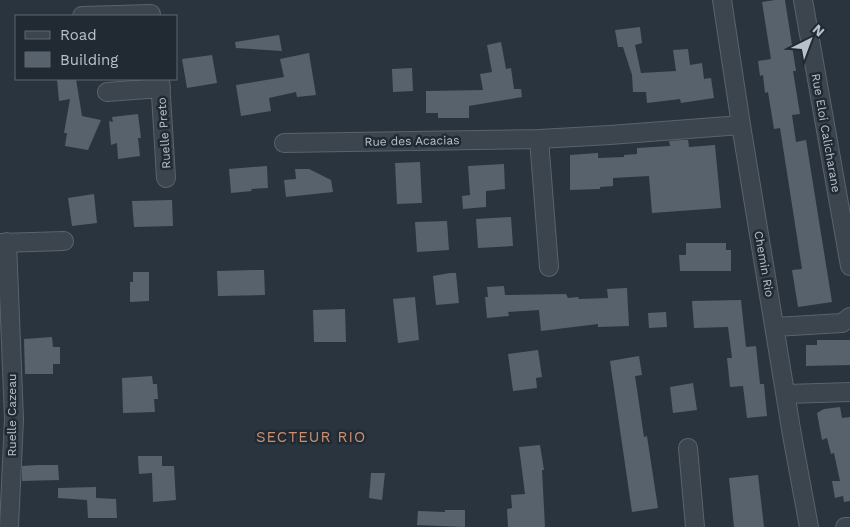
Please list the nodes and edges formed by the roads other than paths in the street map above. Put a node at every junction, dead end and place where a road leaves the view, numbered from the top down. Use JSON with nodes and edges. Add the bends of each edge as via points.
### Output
{"nodes":[{"id":1,"x":722,"y":0,"type":"edge"},
{"id":2,"x":802,"y":0,"type":"edge"},
{"id":3,"x":151,"y":10,"type":"edge"},
{"id":4,"x":94,"y":15,"type":"edge"},
{"id":5,"x":160,"y":83,"type":"edge"},
{"id":6,"x":107,"y":92,"type":"dead end"},
{"id":7,"x":741,"y":125,"type":"junction"},
{"id":8,"x":539,"y":139,"type":"junction"},
{"id":9,"x":284,"y":143,"type":"dead end"},
{"id":10,"x":166,"y":178,"type":"dead end"},
{"id":11,"x":64,"y":240,"type":"dead end"},
{"id":12,"x":4,"y":242,"type":"edge"},
{"id":13,"x":850,"y":266,"type":"edge"},
{"id":14,"x":549,"y":267,"type":"dead end"},
{"id":15,"x":850,"y":316,"type":"edge"},
{"id":16,"x":775,"y":326,"type":"junction"},
{"id":17,"x":850,"y":392,"type":"edge"},
{"id":18,"x":787,"y":394,"type":"junction"},
{"id":19,"x":688,"y":448,"type":"dead end"},
{"id":20,"x":9,"y":527,"type":"edge"},
{"id":21,"x":695,"y":527,"type":"edge"},
{"id":22,"x":809,"y":527,"type":"edge"},
{"id":23,"x":845,"y":527,"type":"edge"},
{"id":24,"x":850,"y":527,"type":"edge"}],
"edges":[{"from":1,"to":7,"type":"street","name":"Chemin Rio"},
{"from":2,"to":13,"type":"street","name":"Rue Eloi Calicharane"},
{"from":3,"to":4,"type":"street"},
{"from":5,"to":6,"type":"street","name":"Ruelle Preto"},
{"from":5,"to":10,"type":"street","name":"Ruelle Preto"},
{"from":7,"to":8,"type":"street","name":"Rue des Acacias"},
{"from":7,"to":16,"type":"street","name":"Chemin Rio"},
{"from":8,"to":9,"type":"street","name":"Rue des Acacias"},
{"from":8,"to":14,"type":"street"},
{"from":11,"to":12,"type":"street","name":"Ruelle Cazeau"},
{"from":12,"to":20,"type":"street","name":"Ruelle Cazeau","via":[[14,419]]},
{"from":15,"to":16,"type":"street","via":[[842,324]]},
{"from":16,"to":18,"type":"street","name":"Chemin Rio"},
{"from":17,"to":18,"type":"street"},
{"from":18,"to":22,"type":"street","name":"Chemin Rio"},
{"from":19,"to":21,"type":"street"},
{"from":23,"to":24,"type":"street"}]}
